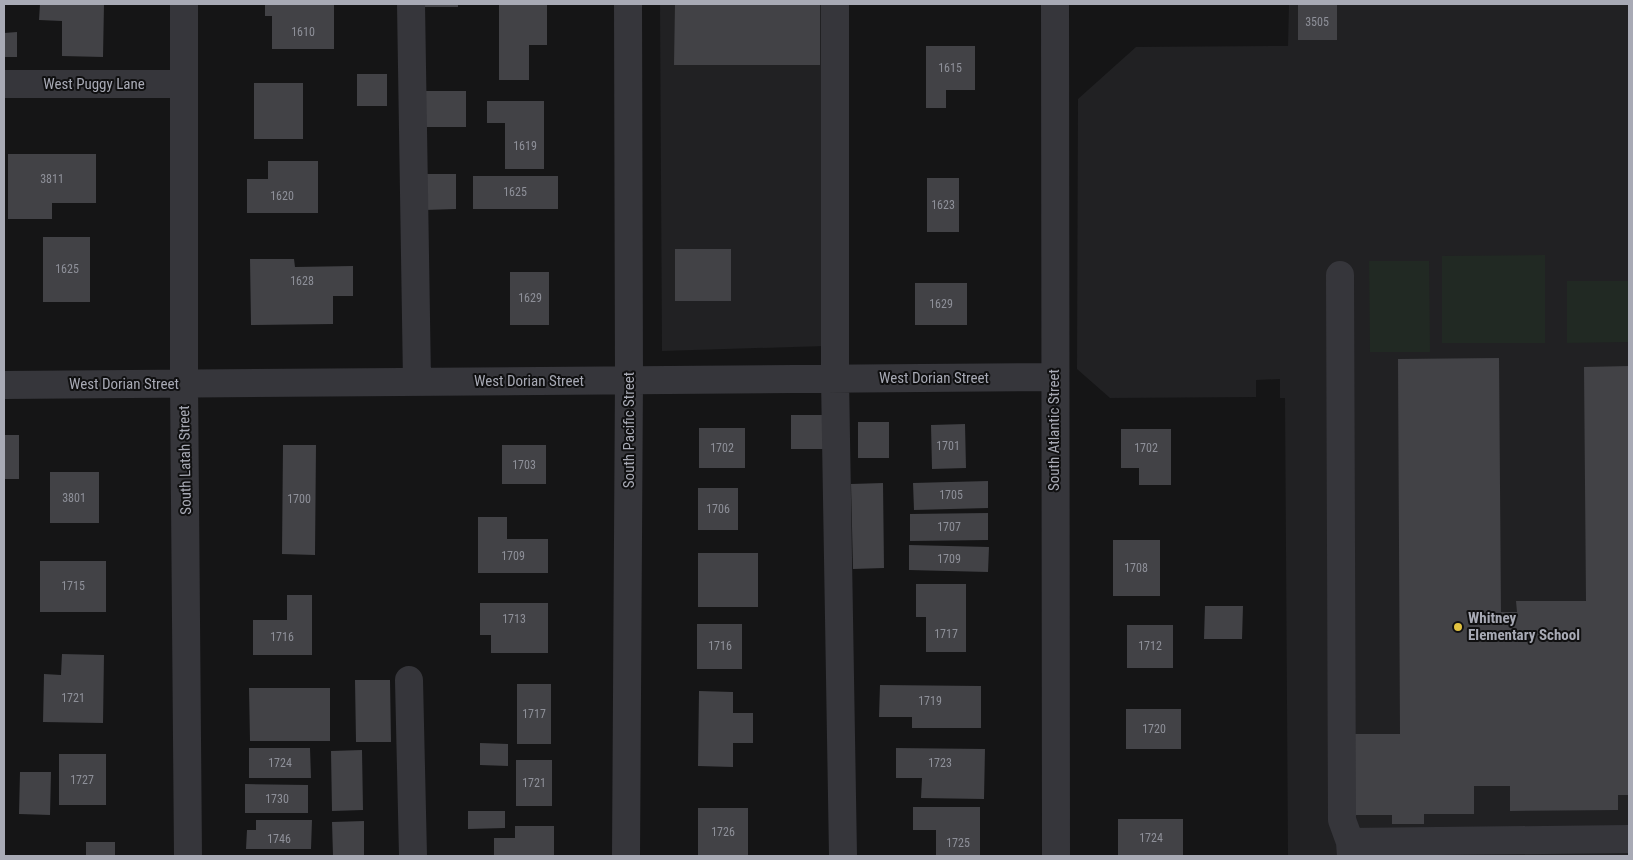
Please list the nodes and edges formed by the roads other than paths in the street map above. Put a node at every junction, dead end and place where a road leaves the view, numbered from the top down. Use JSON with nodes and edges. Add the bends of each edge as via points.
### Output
{"nodes":[{"id":1,"x":184,"y":4,"type":"edge"},
{"id":2,"x":410,"y":4,"type":"edge"},
{"id":3,"x":628,"y":4,"type":"edge"},
{"id":4,"x":835,"y":4,"type":"edge"},
{"id":5,"x":1055,"y":4,"type":"edge"},
{"id":6,"x":4,"y":84,"type":"edge"},
{"id":7,"x":184,"y":84,"type":"junction"},
{"id":8,"x":1340,"y":275,"type":"dead end"},
{"id":9,"x":1054,"y":377,"type":"junction"},
{"id":10,"x":835,"y":379,"type":"junction"},
{"id":11,"x":629,"y":380,"type":"junction"},
{"id":12,"x":417,"y":382,"type":"junction"},
{"id":13,"x":184,"y":383,"type":"junction"},
{"id":14,"x":4,"y":385,"type":"edge"},
{"id":15,"x":409,"y":680,"type":"dead end"},
{"id":16,"x":1629,"y":839,"type":"edge"},
{"id":17,"x":1350,"y":849,"type":"edge"},
{"id":18,"x":188,"y":856,"type":"edge"},
{"id":19,"x":413,"y":856,"type":"edge"},
{"id":20,"x":626,"y":856,"type":"edge"},
{"id":21,"x":843,"y":856,"type":"edge"},
{"id":22,"x":1056,"y":856,"type":"edge"}],
"edges":[{"from":1,"to":7,"type":"street","name":"South Latah Street"},
{"from":2,"to":12,"type":"street"},
{"from":3,"to":11,"type":"street","name":"South Pacific Street"},
{"from":4,"to":10,"type":"street"},
{"from":5,"to":9,"type":"street","name":"South Atlantic Street"},
{"from":6,"to":7,"type":"street","name":"West Puggy Lane"},
{"from":7,"to":13,"type":"street","name":"South Latah Street"},
{"from":8,"to":17,"type":"street","via":[[1342,820]]},
{"from":9,"to":10,"type":"street","name":"West Dorian Street"},
{"from":9,"to":22,"type":"street","name":"South Atlantic Street"},
{"from":10,"to":11,"type":"street","name":"West Dorian Street"},
{"from":10,"to":21,"type":"street"},
{"from":11,"to":12,"type":"street","name":"West Dorian Street"},
{"from":11,"to":20,"type":"street","name":"South Pacific Street"},
{"from":12,"to":13,"type":"street","name":"West Dorian Street"},
{"from":13,"to":14,"type":"street","name":"West Dorian Street"},
{"from":13,"to":18,"type":"street","name":"South Latah Street"},
{"from":15,"to":19,"type":"street"},
{"from":16,"to":17,"type":"street"}]}
